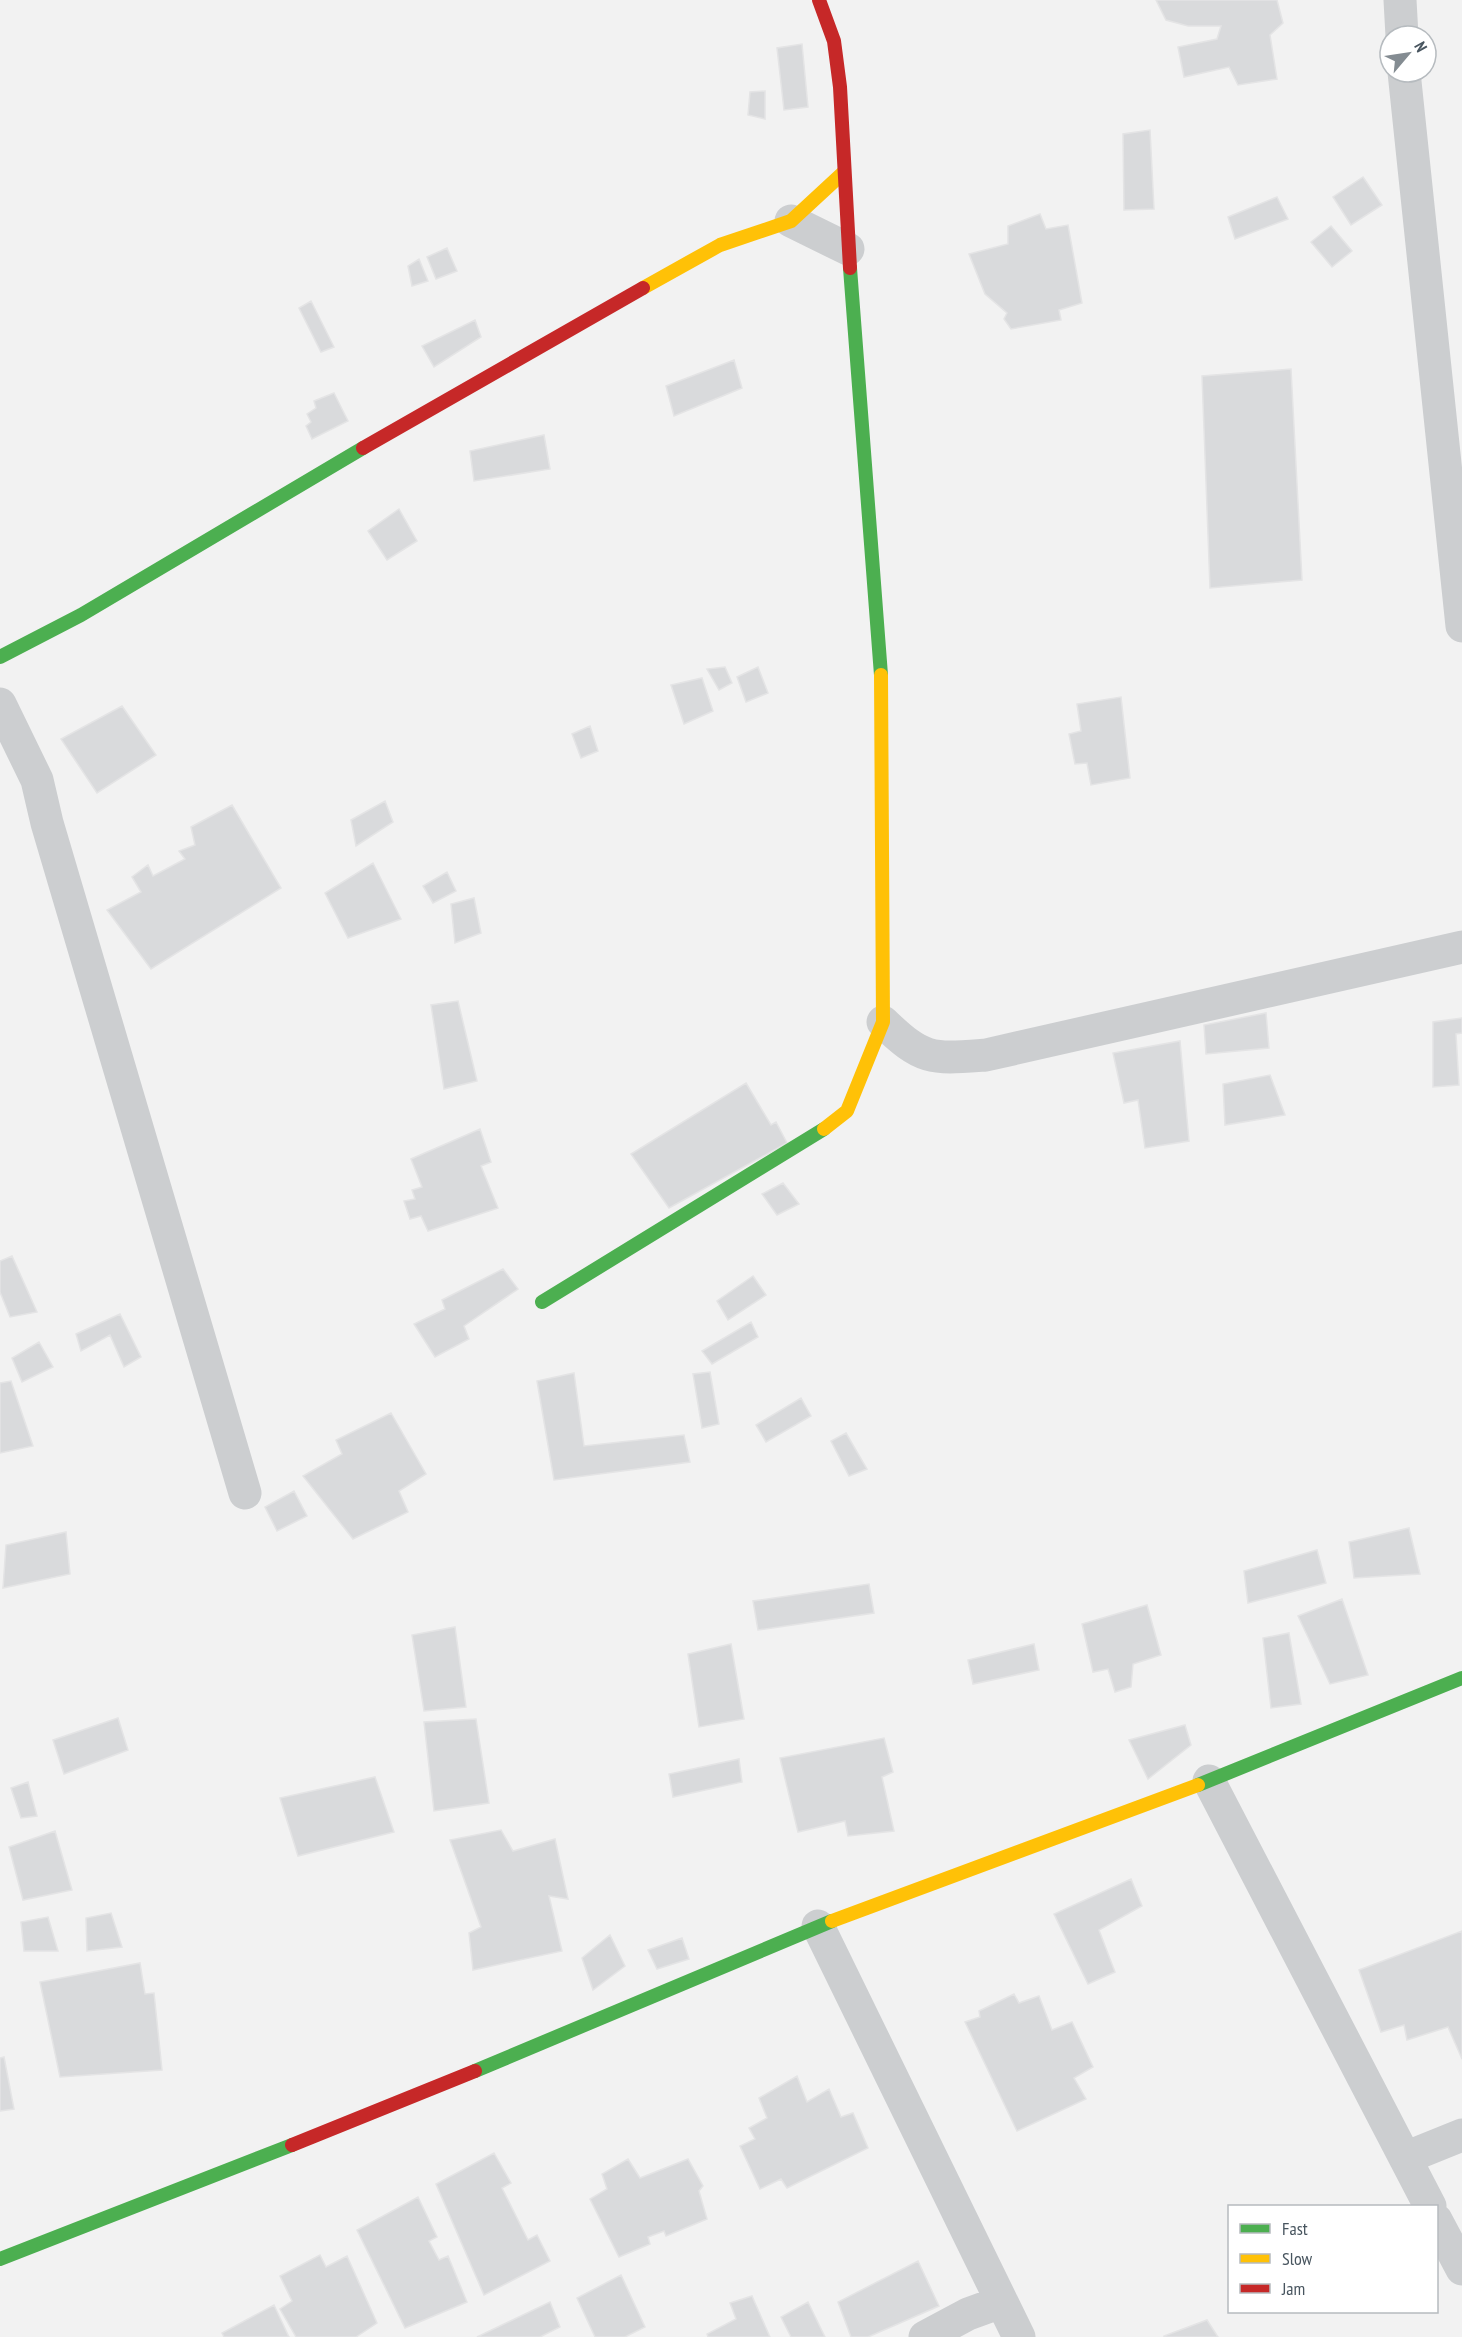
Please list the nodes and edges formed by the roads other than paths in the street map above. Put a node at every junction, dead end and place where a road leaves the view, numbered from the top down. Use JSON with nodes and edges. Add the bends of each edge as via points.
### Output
{"nodes":[{"id":1,"x":819,"y":0,"type":"edge"},
{"id":2,"x":1400,"y":0,"type":"edge"},
{"id":3,"x":1401,"y":24,"type":"edge"},
{"id":4,"x":1405,"y":84,"type":"edge"},
{"id":5,"x":844,"y":172,"type":"junction"},
{"id":6,"x":791,"y":221,"type":"junction"},
{"id":7,"x":848,"y":249,"type":"junction"},
{"id":8,"x":1462,"y":626,"type":"edge"},
{"id":9,"x":0,"y":657,"type":"edge"},
{"id":10,"x":0,"y":704,"type":"edge"},
{"id":11,"x":1462,"y":946,"type":"edge"},
{"id":12,"x":883,"y":1022,"type":"junction"},
{"id":13,"x":542,"y":1302,"type":"dead end"},
{"id":14,"x":244,"y":1493,"type":"dead end"},
{"id":15,"x":1462,"y":1678,"type":"edge"},
{"id":16,"x":1209,"y":1781,"type":"junction"},
{"id":17,"x":818,"y":1926,"type":"junction"},
{"id":18,"x":1462,"y":2135,"type":"edge"},
{"id":19,"x":1404,"y":2158,"type":"junction"},
{"id":20,"x":1429,"y":2205,"type":"edge"},
{"id":21,"x":1438,"y":2222,"type":"edge"},
{"id":22,"x":0,"y":2259,"type":"edge"},
{"id":23,"x":1462,"y":2269,"type":"edge"},
{"id":24,"x":1001,"y":2302,"type":"junction"},
{"id":25,"x":925,"y":2337,"type":"edge"},
{"id":26,"x":1019,"y":2337,"type":"edge"}],
"edges":[{"from":1,"to":5,"type":"street","via":[[834,41]]},
{"from":2,"to":3,"type":"street"},
{"from":4,"to":8,"type":"street"},
{"from":5,"to":6,"type":"street"},
{"from":5,"to":7,"type":"street"},
{"from":6,"to":7,"type":"street"},
{"from":6,"to":9,"type":"street","via":[[720,245],[687,261],[309,478],[81,615]]},
{"from":7,"to":12,"type":"street","via":[[881,654]]},
{"from":10,"to":14,"type":"street","via":[[37,780]]},
{"from":11,"to":12,"type":"street","via":[[986,1055],[941,1058],[910,1048]]},
{"from":12,"to":13,"type":"street","via":[[847,1111]]},
{"from":15,"to":16,"type":"street"},
{"from":16,"to":17,"type":"street"},
{"from":16,"to":19,"type":"street"},
{"from":17,"to":22,"type":"street","via":[[396,2104]]},
{"from":17,"to":24,"type":"street"},
{"from":18,"to":19,"type":"street"},
{"from":19,"to":20,"type":"street"},
{"from":21,"to":23,"type":"street"},
{"from":24,"to":25,"type":"street"},
{"from":24,"to":26,"type":"street"}]}
